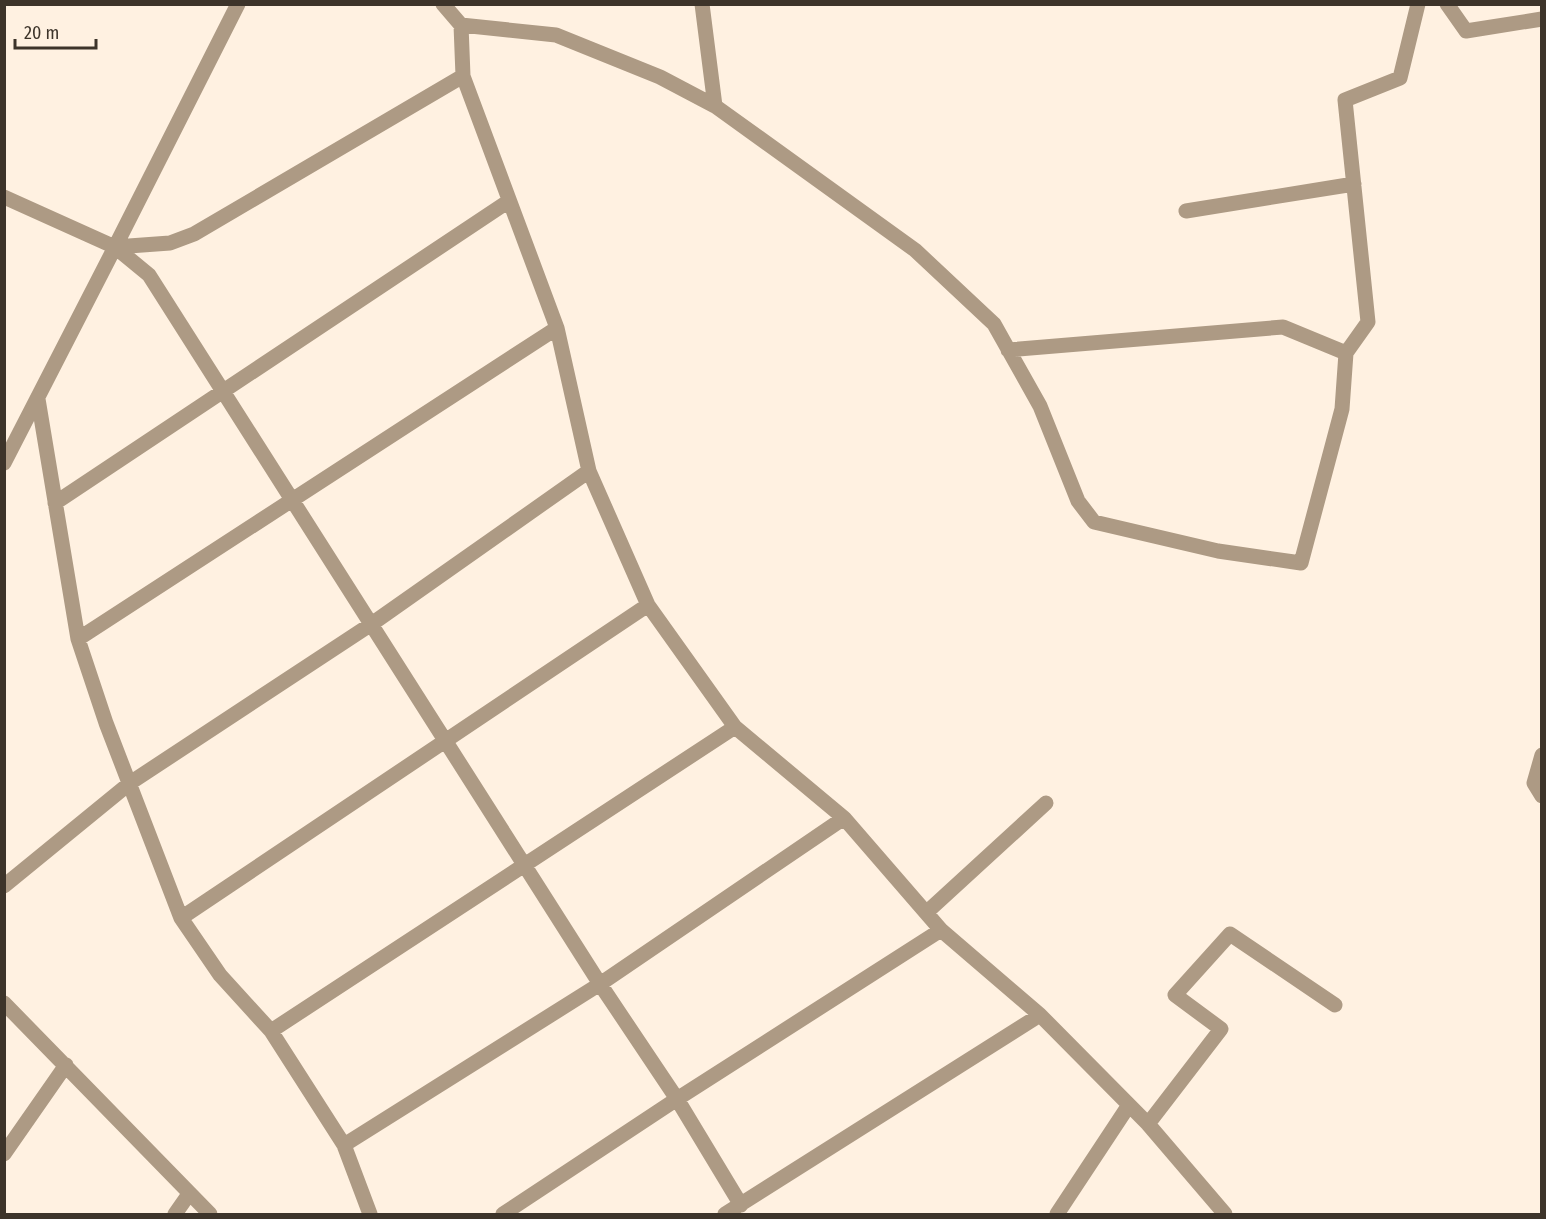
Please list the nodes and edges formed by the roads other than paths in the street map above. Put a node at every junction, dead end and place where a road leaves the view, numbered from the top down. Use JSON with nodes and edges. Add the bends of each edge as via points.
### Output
{"nodes":[{"id":1,"x":238,"y":4,"type":"edge"},
{"id":2,"x":443,"y":4,"type":"edge"},
{"id":3,"x":702,"y":4,"type":"edge"},
{"id":4,"x":1418,"y":4,"type":"edge"},
{"id":5,"x":1447,"y":4,"type":"edge"},
{"id":6,"x":1542,"y":19,"type":"edge"},
{"id":7,"x":461,"y":25,"type":"junction"},
{"id":8,"x":463,"y":76,"type":"junction"},
{"id":9,"x":715,"y":106,"type":"junction"},
{"id":10,"x":1354,"y":184,"type":"junction"},
{"id":11,"x":4,"y":197,"type":"edge"},
{"id":12,"x":509,"y":201,"type":"junction"},
{"id":13,"x":1186,"y":211,"type":"dead end"},
{"id":14,"x":115,"y":247,"type":"junction"},
{"id":15,"x":556,"y":328,"type":"junction"},
{"id":16,"x":1008,"y":350,"type":"junction"},
{"id":17,"x":1346,"y":353,"type":"junction"},
{"id":18,"x":224,"y":392,"type":"junction"},
{"id":19,"x":38,"y":399,"type":"junction"},
{"id":20,"x":4,"y":463,"type":"edge"},
{"id":21,"x":589,"y":471,"type":"junction"},
{"id":22,"x":293,"y":499,"type":"junction"},
{"id":23,"x":55,"y":503,"type":"junction"},
{"id":24,"x":648,"y":605,"type":"junction"},
{"id":25,"x":373,"y":623,"type":"junction"},
{"id":26,"x":78,"y":639,"type":"junction"},
{"id":27,"x":735,"y":727,"type":"junction"},
{"id":28,"x":446,"y":739,"type":"junction"},
{"id":29,"x":1542,"y":755,"type":"edge"},
{"id":30,"x":130,"y":783,"type":"junction"},
{"id":31,"x":1542,"y":796,"type":"edge"},
{"id":32,"x":1046,"y":803,"type":"dead end"},
{"id":33,"x":844,"y":818,"type":"junction"},
{"id":34,"x":525,"y":864,"type":"junction"},
{"id":35,"x":4,"y":886,"type":"edge"},
{"id":36,"x":927,"y":912,"type":"junction"},
{"id":37,"x":181,"y":918,"type":"junction"},
{"id":38,"x":941,"y":930,"type":"junction"},
{"id":39,"x":600,"y":984,"type":"junction"},
{"id":40,"x":4,"y":1003,"type":"edge"},
{"id":41,"x":1335,"y":1005,"type":"dead end"},
{"id":42,"x":1040,"y":1015,"type":"junction"},
{"id":43,"x":271,"y":1031,"type":"junction"},
{"id":44,"x":66,"y":1065,"type":"junction"},
{"id":45,"x":677,"y":1099,"type":"junction"},
{"id":46,"x":1129,"y":1105,"type":"junction"},
{"id":47,"x":1148,"y":1124,"type":"junction"},
{"id":48,"x":344,"y":1145,"type":"junction"},
{"id":49,"x":4,"y":1154,"type":"edge"},
{"id":50,"x":189,"y":1194,"type":"junction"},
{"id":51,"x":741,"y":1205,"type":"junction"},
{"id":52,"x":175,"y":1215,"type":"edge"},
{"id":53,"x":210,"y":1215,"type":"edge"},
{"id":54,"x":370,"y":1215,"type":"edge"},
{"id":55,"x":503,"y":1215,"type":"edge"},
{"id":56,"x":725,"y":1215,"type":"edge"},
{"id":57,"x":1057,"y":1215,"type":"edge"},
{"id":58,"x":1225,"y":1215,"type":"edge"}],
"edges":[{"from":1,"to":14,"type":"street"},
{"from":2,"to":7,"type":"street"},
{"from":3,"to":9,"type":"street"},
{"from":4,"to":10,"type":"street","via":[[1400,78],[1345,100]]},
{"from":5,"to":6,"type":"street","via":[[1466,31]]},
{"from":7,"to":8,"type":"street"},
{"from":7,"to":9,"type":"street","via":[[556,35],[660,77]]},
{"from":8,"to":12,"type":"street"},
{"from":8,"to":14,"type":"street","via":[[194,234],[170,243]]},
{"from":9,"to":16,"type":"street","via":[[915,250],[994,324]]},
{"from":10,"to":13,"type":"street"},
{"from":10,"to":17,"type":"street","via":[[1368,322]]},
{"from":11,"to":14,"type":"street"},
{"from":12,"to":15,"type":"street"},
{"from":12,"to":18,"type":"street"},
{"from":14,"to":18,"type":"street","via":[[150,275]]},
{"from":14,"to":19,"type":"street"},
{"from":15,"to":21,"type":"street"},
{"from":15,"to":22,"type":"street"},
{"from":16,"to":17,"type":"street","via":[[1283,327]]},
{"from":16,"to":17,"type":"street","via":[[1040,406],[1078,501],[1094,522],[1218,551],[1301,563],[1342,408]]},
{"from":18,"to":22,"type":"street"},
{"from":18,"to":23,"type":"street"},
{"from":19,"to":20,"type":"street"},
{"from":19,"to":23,"type":"street"},
{"from":21,"to":24,"type":"street"},
{"from":21,"to":25,"type":"street"},
{"from":22,"to":25,"type":"street"},
{"from":22,"to":26,"type":"street"},
{"from":23,"to":26,"type":"street"},
{"from":24,"to":27,"type":"street"},
{"from":24,"to":28,"type":"street"},
{"from":25,"to":28,"type":"street"},
{"from":25,"to":30,"type":"street"},
{"from":26,"to":30,"type":"street"},
{"from":27,"to":33,"type":"street"},
{"from":27,"to":34,"type":"street"},
{"from":28,"to":34,"type":"street"},
{"from":28,"to":37,"type":"street"},
{"from":29,"to":31,"type":"street","via":[[1534,783]]},
{"from":30,"to":35,"type":"street"},
{"from":30,"to":37,"type":"street"},
{"from":32,"to":36,"type":"street"},
{"from":33,"to":36,"type":"street"},
{"from":33,"to":39,"type":"street"},
{"from":34,"to":39,"type":"street"},
{"from":34,"to":43,"type":"street"},
{"from":36,"to":38,"type":"street"},
{"from":37,"to":43,"type":"street","via":[[220,975]]},
{"from":38,"to":42,"type":"street"},
{"from":38,"to":45,"type":"street"},
{"from":39,"to":45,"type":"street"},
{"from":39,"to":48,"type":"street"},
{"from":40,"to":44,"type":"street"},
{"from":41,"to":47,"type":"street","via":[[1230,934],[1175,995],[1221,1029]]},
{"from":42,"to":46,"type":"street"},
{"from":42,"to":51,"type":"street"},
{"from":43,"to":48,"type":"street"},
{"from":44,"to":49,"type":"street"},
{"from":44,"to":50,"type":"street"},
{"from":45,"to":51,"type":"street"},
{"from":45,"to":55,"type":"street"},
{"from":46,"to":47,"type":"street"},
{"from":46,"to":57,"type":"street"},
{"from":47,"to":58,"type":"street"},
{"from":48,"to":54,"type":"street"},
{"from":50,"to":52,"type":"street"},
{"from":50,"to":53,"type":"street"},
{"from":51,"to":56,"type":"street"}]}
